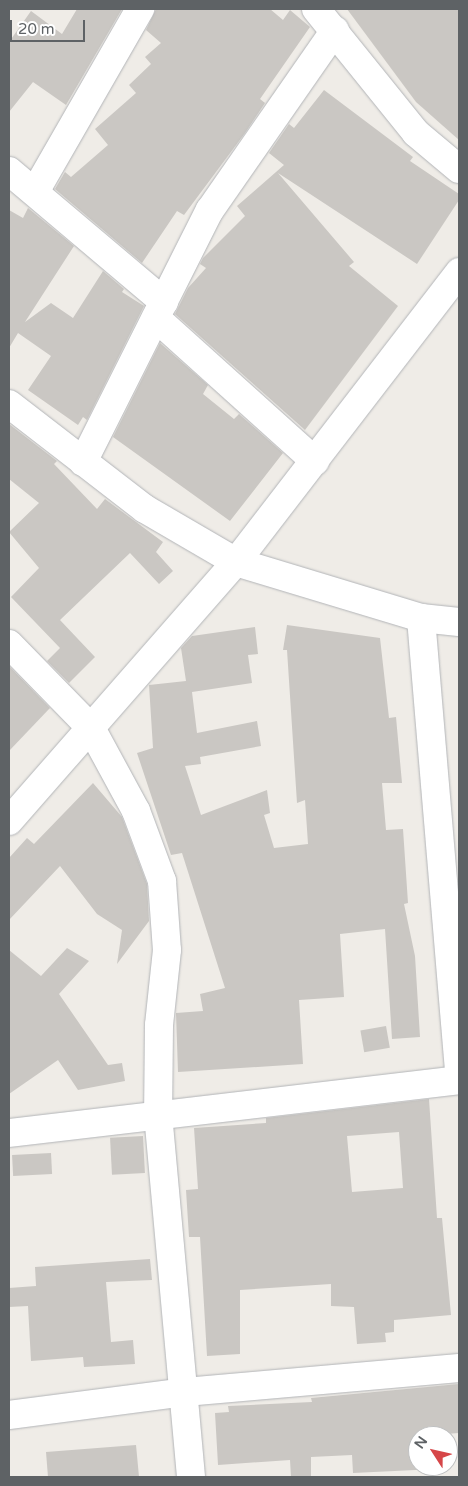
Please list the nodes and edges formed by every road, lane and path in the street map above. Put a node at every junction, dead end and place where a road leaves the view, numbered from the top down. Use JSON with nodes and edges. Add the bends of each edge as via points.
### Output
{"nodes":[{"id":1,"x":140,"y":9,"type":"edge"},
{"id":2,"x":324,"y":15,"type":"edge"},
{"id":3,"x":459,"y":169,"type":"edge"},
{"id":4,"x":9,"y":171,"type":"edge"},
{"id":5,"x":36,"y":190,"type":"junction"},
{"id":6,"x":459,"y":272,"type":"edge"},
{"id":7,"x":160,"y":310,"type":"junction"},
{"id":8,"x":9,"y":404,"type":"edge"},
{"id":9,"x":315,"y":461,"type":"junction"},
{"id":10,"x":83,"y":462,"type":"junction"},
{"id":11,"x":236,"y":562,"type":"junction"},
{"id":12,"x":421,"y":618,"type":"junction"},
{"id":13,"x":459,"y":622,"type":"edge"},
{"id":14,"x":9,"y":644,"type":"edge"},
{"id":15,"x":91,"y":728,"type":"junction"},
{"id":16,"x":9,"y":821,"type":"edge"},
{"id":17,"x":459,"y":1068,"type":"edge"},
{"id":18,"x":459,"y":1080,"type":"edge"},
{"id":19,"x":158,"y":1114,"type":"junction"},
{"id":20,"x":9,"y":1133,"type":"edge"},
{"id":21,"x":459,"y":1368,"type":"edge"},
{"id":22,"x":185,"y":1392,"type":"junction"},
{"id":23,"x":9,"y":1414,"type":"edge"},
{"id":24,"x":191,"y":1477,"type":"edge"}],
"edges":[{"from":1,"to":5,"type":"street"},
{"from":2,"to":3,"type":"street","via":[[416,133]]},
{"from":2,"to":7,"type":"street","via":[[210,210]]},
{"from":4,"to":5,"type":"street"},
{"from":5,"to":7,"type":"street"},
{"from":6,"to":9,"type":"street"},
{"from":7,"to":9,"type":"street"},
{"from":7,"to":10,"type":"street"},
{"from":8,"to":10,"type":"street"},
{"from":9,"to":11,"type":"street"},
{"from":10,"to":11,"type":"street","via":[[145,509]]},
{"from":11,"to":12,"type":"street"},
{"from":11,"to":15,"type":"street"},
{"from":12,"to":13,"type":"street"},
{"from":12,"to":17,"type":"street"},
{"from":14,"to":15,"type":"street"},
{"from":15,"to":16,"type":"street"},
{"from":15,"to":19,"type":"street","via":[[136,811],[162,881],[167,950],[159,1025]]},
{"from":18,"to":19,"type":"street"},
{"from":19,"to":20,"type":"street"},
{"from":19,"to":22,"type":"street"},
{"from":21,"to":22,"type":"street"},
{"from":22,"to":23,"type":"street"},
{"from":22,"to":24,"type":"street"}]}
